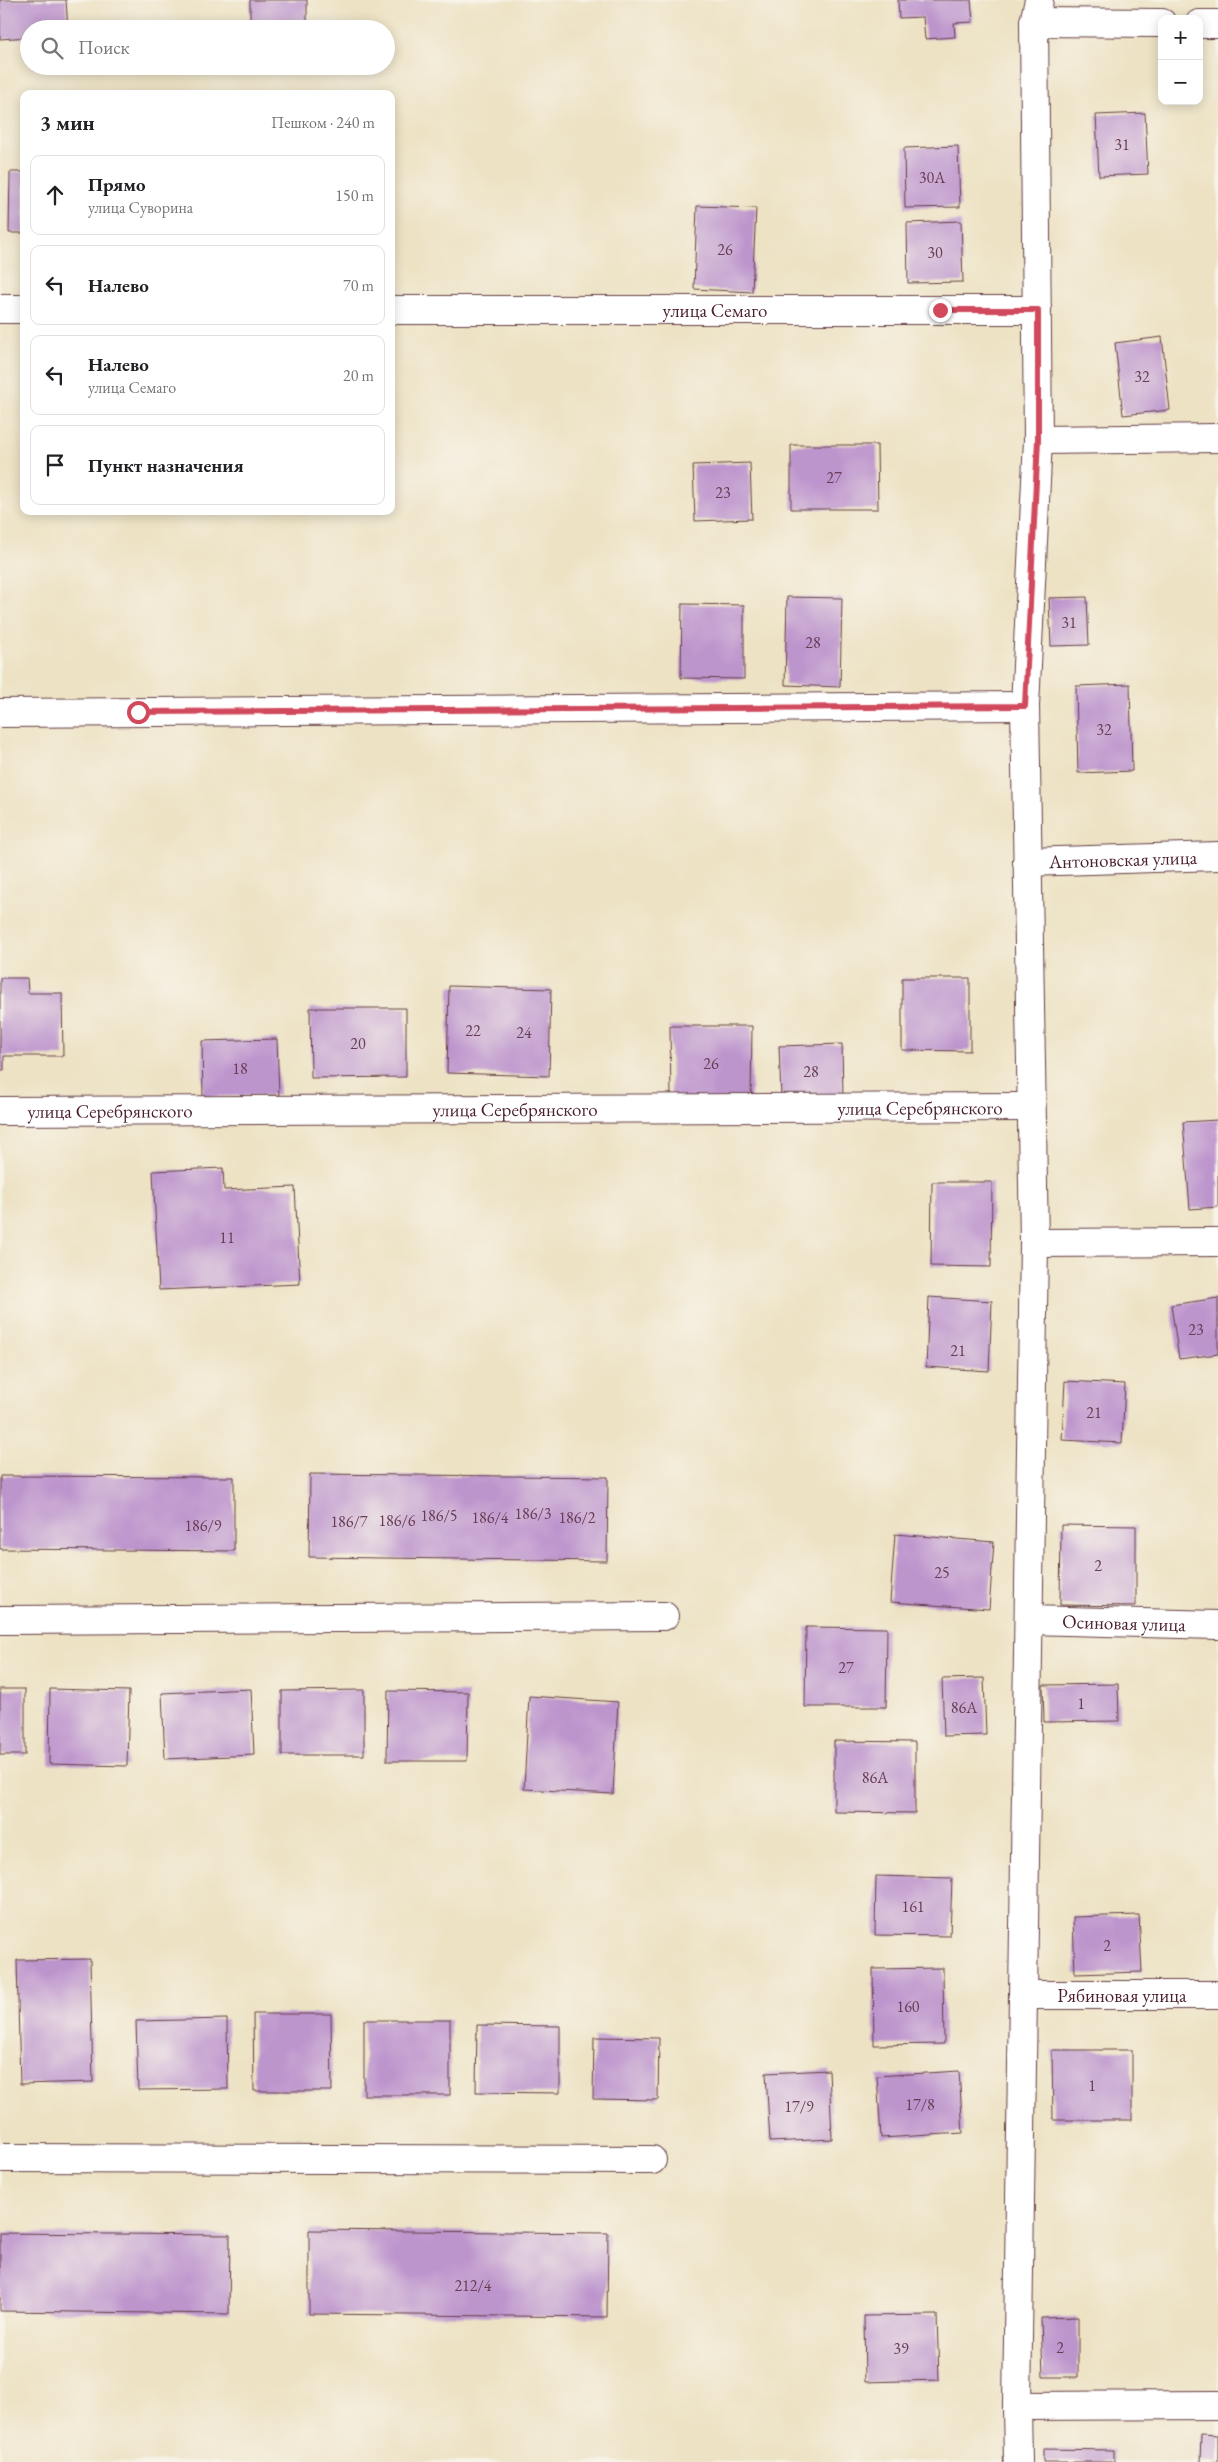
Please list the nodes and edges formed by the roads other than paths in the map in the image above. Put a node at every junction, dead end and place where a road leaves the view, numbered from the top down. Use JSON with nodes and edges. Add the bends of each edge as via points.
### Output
{"nodes":[{"id":1,"x":1036,"y":11,"type":"edge"},
{"id":2,"x":1158,"y":24,"type":"edge"},
{"id":3,"x":1203,"y":24,"type":"edge"},
{"id":4,"x":1218,"y":24,"type":"edge"},
{"id":5,"x":0,"y":309,"type":"edge"},
{"id":6,"x":20,"y":309,"type":"edge"},
{"id":7,"x":395,"y":310,"type":"edge"},
{"id":8,"x":1038,"y":310,"type":"junction"},
{"id":9,"x":1218,"y":438,"type":"edge"},
{"id":10,"x":1038,"y":440,"type":"junction"},
{"id":11,"x":1025,"y":706,"type":"junction"},
{"id":12,"x":0,"y":713,"type":"edge"},
{"id":13,"x":1218,"y":856,"type":"edge"},
{"id":14,"x":1028,"y":862,"type":"junction"},
{"id":15,"x":1030,"y":1108,"type":"junction"},
{"id":16,"x":0,"y":1112,"type":"edge"},
{"id":17,"x":1218,"y":1242,"type":"edge"},
{"id":18,"x":1034,"y":1243,"type":"junction"},
{"id":19,"x":664,"y":1616,"type":"dead end"},
{"id":20,"x":0,"y":1620,"type":"edge"},
{"id":21,"x":1029,"y":1620,"type":"junction"},
{"id":22,"x":1218,"y":1625,"type":"edge"},
{"id":23,"x":1024,"y":1995,"type":"junction"},
{"id":24,"x":1218,"y":1995,"type":"edge"},
{"id":25,"x":0,"y":2158,"type":"edge"},
{"id":26,"x":652,"y":2160,"type":"dead end"},
{"id":27,"x":1218,"y":2405,"type":"edge"},
{"id":28,"x":1017,"y":2406,"type":"junction"},
{"id":29,"x":1018,"y":2462,"type":"edge"}],
"edges":[{"from":1,"to":2,"type":"street"},
{"from":1,"to":8,"type":"street"},
{"from":3,"to":4,"type":"street"},
{"from":5,"to":6,"type":"street"},
{"from":7,"to":8,"type":"street","name":"улица Семаго"},
{"from":8,"to":10,"type":"street"},
{"from":9,"to":10,"type":"street"},
{"from":10,"to":11,"type":"street"},
{"from":11,"to":12,"type":"street"},
{"from":11,"to":14,"type":"street"},
{"from":13,"to":14,"type":"street","name":"Антоновская улица"},
{"from":14,"to":15,"type":"street"},
{"from":15,"to":16,"type":"street","name":"улица Серебрянского"},
{"from":15,"to":18,"type":"street"},
{"from":17,"to":18,"type":"street"},
{"from":18,"to":21,"type":"street"},
{"from":19,"to":20,"type":"street"},
{"from":21,"to":22,"type":"street","name":"Осиновая улица"},
{"from":21,"to":23,"type":"street"},
{"from":23,"to":24,"type":"street","name":"Рябиновая улица"},
{"from":23,"to":28,"type":"street"},
{"from":25,"to":26,"type":"street"},
{"from":27,"to":28,"type":"street"},
{"from":28,"to":29,"type":"street"}]}
